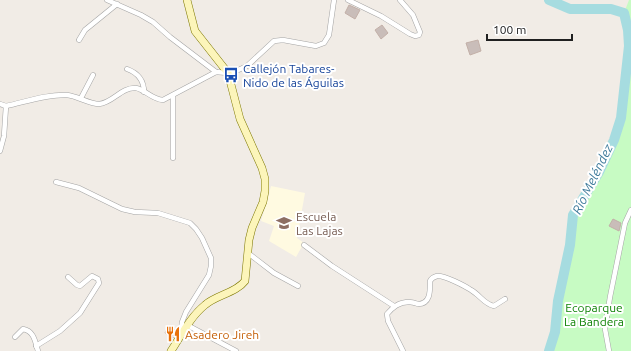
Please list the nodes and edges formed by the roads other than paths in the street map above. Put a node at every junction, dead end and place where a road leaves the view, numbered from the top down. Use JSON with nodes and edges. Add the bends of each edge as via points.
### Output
{"nodes":[{"id":1,"x":108,"y":0,"type":"edge"},
{"id":2,"x":187,"y":0,"type":"edge"},
{"id":3,"x":334,"y":0,"type":"edge"},
{"id":4,"x":348,"y":0,"type":"edge"},
{"id":5,"x":400,"y":0,"type":"edge"},
{"id":6,"x":117,"y":4,"type":"junction"},
{"id":7,"x":79,"y":40,"type":"dead end"},
{"id":8,"x":127,"y":70,"type":"dead end"},
{"id":9,"x":216,"y":72,"type":"junction"},
{"id":10,"x":228,"y":72,"type":"junction"},
{"id":11,"x":93,"y":74,"type":"dead end"},
{"id":12,"x":144,"y":92,"type":"junction"},
{"id":13,"x":173,"y":96,"type":"junction"},
{"id":14,"x":81,"y":98,"type":"junction"},
{"id":15,"x":0,"y":104,"type":"edge"},
{"id":16,"x":6,"y":106,"type":"junction"},
{"id":17,"x":0,"y":150,"type":"edge"},
{"id":18,"x":173,"y":158,"type":"dead end"},
{"id":19,"x":56,"y":182,"type":"dead end"},
{"id":20,"x":631,"y":210,"type":"edge"},
{"id":21,"x":304,"y":245,"type":"dead end"},
{"id":22,"x":248,"y":253,"type":"junction"},
{"id":23,"x":68,"y":277,"type":"dead end"},
{"id":24,"x":298,"y":286,"type":"dead end"},
{"id":25,"x":505,"y":299,"type":"dead end"},
{"id":26,"x":394,"y":306,"type":"junction"},
{"id":27,"x":187,"y":326,"type":"junction"},
{"id":28,"x":181,"y":336,"type":"junction"},
{"id":29,"x":15,"y":337,"type":"dead end"},
{"id":30,"x":36,"y":346,"type":"junction"},
{"id":31,"x":38,"y":351,"type":"edge"},
{"id":32,"x":171,"y":351,"type":"edge"},
{"id":33,"x":236,"y":351,"type":"edge"},
{"id":34,"x":403,"y":351,"type":"edge"},
{"id":35,"x":609,"y":351,"type":"edge"}],
"edges":[{"from":1,"to":6,"type":"street"},
{"from":2,"to":10,"type":"street","via":[[196,30]]},
{"from":3,"to":10,"type":"street","via":[[329,35],[324,43],[316,46],[283,40],[274,41],[247,66]]},
{"from":4,"to":5,"type":"street","via":[[410,34],[418,35],[420,32],[413,15]]},
{"from":6,"to":7,"type":"street","via":[[85,30]]},
{"from":6,"to":9,"type":"street","via":[[153,22]]},
{"from":8,"to":12,"type":"street","via":[[140,77]]},
{"from":9,"to":10,"type":"street"},
{"from":9,"to":13,"type":"street"},
{"from":10,"to":22,"type":"street","via":[[240,119],[265,179],[263,202],[252,228]]},
{"from":11,"to":14,"type":"street"},
{"from":12,"to":13,"type":"street","via":[[156,100]]},
{"from":12,"to":14,"type":"street","via":[[136,88],[125,90],[109,101],[99,104]]},
{"from":13,"to":18,"type":"street"},
{"from":14,"to":16,"type":"street","via":[[67,95],[48,97]]},
{"from":15,"to":16,"type":"street"},
{"from":16,"to":17,"type":"street","via":[[4,136]]},
{"from":19,"to":28,"type":"street","via":[[79,188],[122,209],[158,213],[190,223],[196,229],[211,258],[211,266],[182,322]]},
{"from":20,"to":35,"type":"street","via":[[625,223],[605,329]]},
{"from":21,"to":26,"type":"street"},
{"from":22,"to":24,"type":"street","via":[[274,273]]},
{"from":22,"to":27,"type":"street","via":[[245,281],[241,286],[204,306]]},
{"from":23,"to":30,"type":"street","via":[[80,286],[92,276],[98,279],[99,283],[80,313],[60,331]]},
{"from":25,"to":26,"type":"street","via":[[494,306],[487,304],[472,290],[438,276],[430,281],[429,298],[426,302],[408,302]]},
{"from":26,"to":34,"type":"street","via":[[387,314],[388,321]]},
{"from":27,"to":28,"type":"street"},
{"from":27,"to":33,"type":"street"},
{"from":28,"to":32,"type":"street"},
{"from":29,"to":30,"type":"street","via":[[25,329],[32,333]]},
{"from":30,"to":31,"type":"street"}]}
